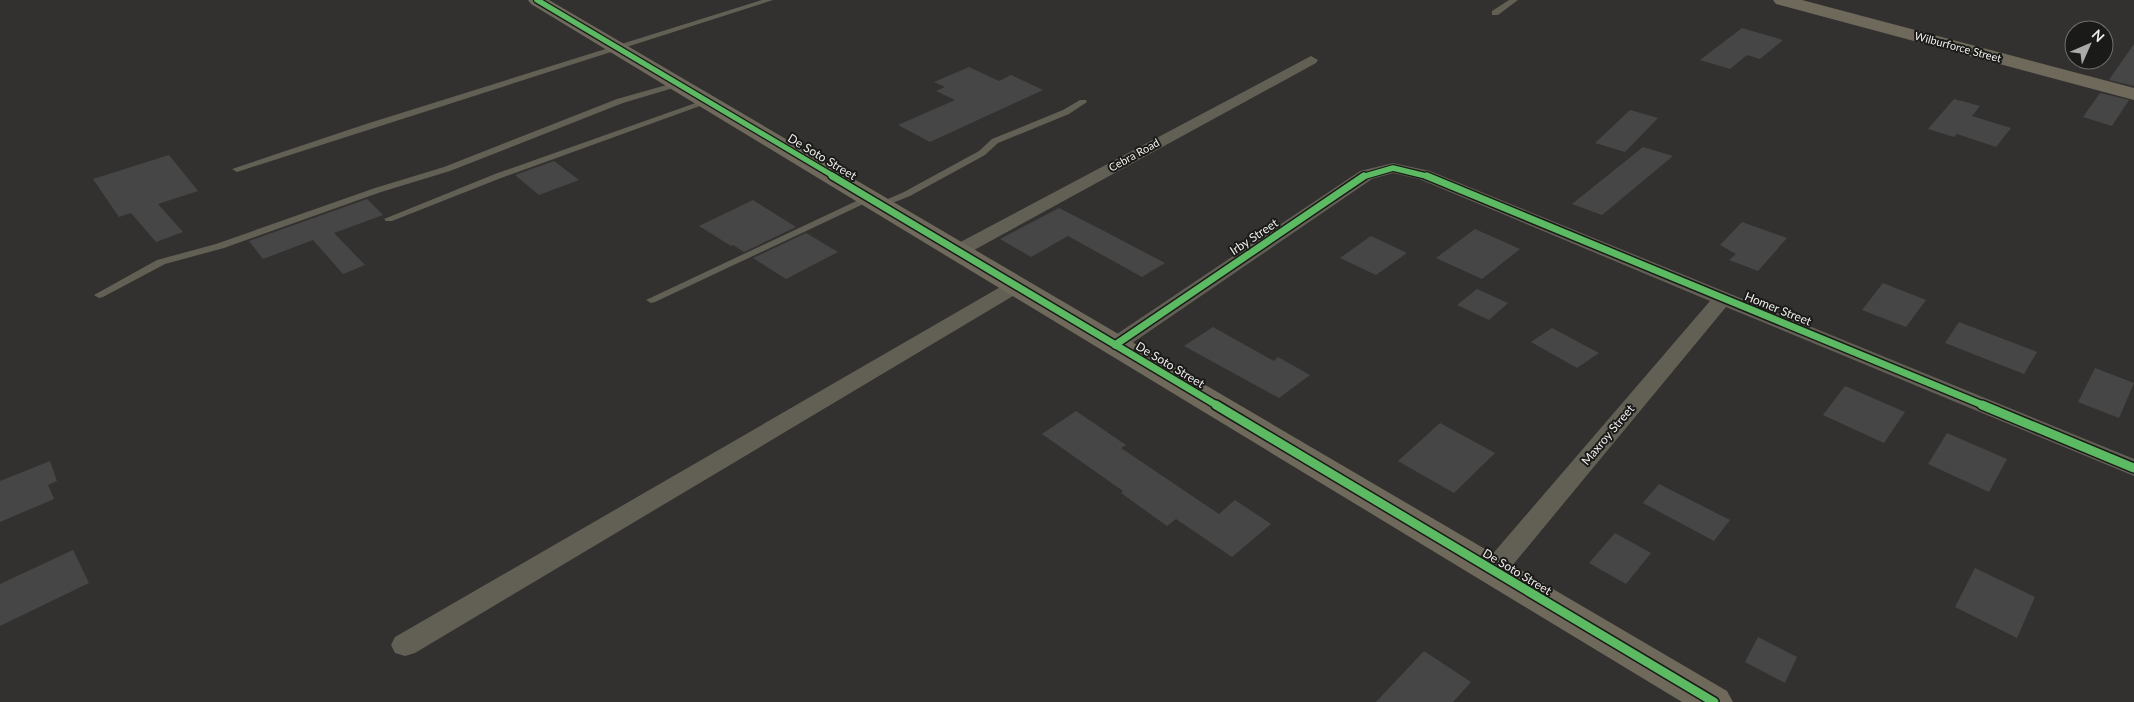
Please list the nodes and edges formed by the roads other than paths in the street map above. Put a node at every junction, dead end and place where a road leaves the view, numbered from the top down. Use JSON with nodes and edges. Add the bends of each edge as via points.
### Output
{"nodes":[{"id":1,"x":537,"y":0,"type":"edge"},
{"id":2,"x":769,"y":0,"type":"edge"},
{"id":3,"x":1514,"y":0,"type":"edge"},
{"id":4,"x":1782,"y":0,"type":"edge"},
{"id":5,"x":1495,"y":13,"type":"dead end"},
{"id":6,"x":619,"y":49,"type":"junction"},
{"id":7,"x":1310,"y":60,"type":"dead end"},
{"id":8,"x":677,"y":84,"type":"junction"},
{"id":9,"x":2134,"y":94,"type":"edge"},
{"id":10,"x":707,"y":102,"type":"junction"},
{"id":11,"x":1082,"y":102,"type":"dead end"},
{"id":12,"x":237,"y":169,"type":"dead end"},
{"id":13,"x":1413,"y":172,"type":"joint"},
{"id":14,"x":874,"y":202,"type":"junction"},
{"id":15,"x":389,"y":219,"type":"dead end"},
{"id":16,"x":958,"y":251,"type":"junction"},
{"id":17,"x":1016,"y":286,"type":"junction"},
{"id":18,"x":99,"y":295,"type":"dead end"},
{"id":19,"x":1722,"y":299,"type":"junction"},
{"id":20,"x":652,"y":300,"type":"dead end"},
{"id":21,"x":1115,"y":345,"type":"junction"},
{"id":22,"x":2134,"y":468,"type":"edge"},
{"id":23,"x":1493,"y":571,"type":"junction"},
{"id":24,"x":405,"y":645,"type":"dead end"},
{"id":25,"x":1714,"y":702,"type":"edge"}],
"edges":[{"from":1,"to":6,"type":"street","name":"De Soto Street"},
{"from":2,"to":6,"type":"lane"},
{"from":3,"to":5,"type":"lane"},
{"from":4,"to":9,"type":"street","name":"Wilburforce Street"},
{"from":6,"to":8,"type":"street","name":"De Soto Street"},
{"from":6,"to":12,"type":"lane","via":[[476,91]]},
{"from":7,"to":16,"type":"street","name":"Cebra Road"},
{"from":8,"to":10,"type":"street","name":"De Soto Street"},
{"from":8,"to":18,"type":"lane","via":[[620,101],[446,169],[220,246],[161,262]]},
{"from":10,"to":14,"type":"street","name":"De Soto Street"},
{"from":10,"to":15,"type":"lane","via":[[498,176]]},
{"from":11,"to":14,"type":"lane","via":[[1066,112],[995,141],[982,153],[907,194]]},
{"from":13,"to":19,"type":"street","name":"Homer Street"},
{"from":13,"to":21,"type":"street","name":"Irby Street","via":[[1393,168],[1366,175]]},
{"from":14,"to":16,"type":"street","name":"De Soto Street"},
{"from":14,"to":20,"type":"lane"},
{"from":16,"to":17,"type":"street","name":"De Soto Street"},
{"from":17,"to":21,"type":"street","name":"De Soto Street"},
{"from":17,"to":24,"type":"street"},
{"from":19,"to":22,"type":"street","name":"Homer Street"},
{"from":19,"to":23,"type":"street","name":"Maxroy Street"},
{"from":21,"to":23,"type":"street","name":"De Soto Street"},
{"from":23,"to":25,"type":"street","name":"De Soto Street"}]}
